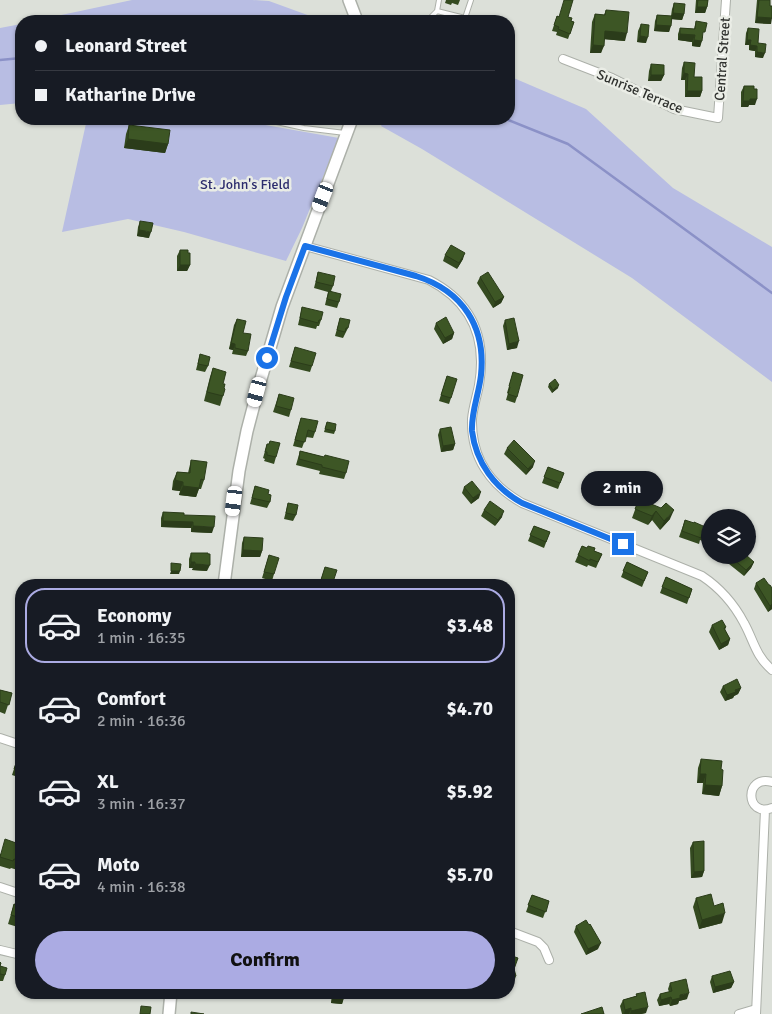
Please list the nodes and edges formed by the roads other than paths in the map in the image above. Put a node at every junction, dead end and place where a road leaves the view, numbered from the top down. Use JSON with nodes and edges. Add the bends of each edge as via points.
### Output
{"nodes":[{"id":1,"x":349,"y":0,"type":"edge"},
{"id":2,"x":439,"y":0,"type":"edge"},
{"id":3,"x":471,"y":0,"type":"edge"},
{"id":4,"x":726,"y":0,"type":"edge"},
{"id":5,"x":437,"y":11,"type":"junction"},
{"id":6,"x":355,"y":15,"type":"edge"},
{"id":7,"x":433,"y":15,"type":"edge"},
{"id":8,"x":453,"y":15,"type":"edge"},
{"id":9,"x":466,"y":15,"type":"edge"},
{"id":10,"x":563,"y":59,"type":"dead end"},
{"id":11,"x":718,"y":118,"type":"joint"},
{"id":12,"x":290,"y":125,"type":"edge"},
{"id":13,"x":350,"y":125,"type":"edge"},
{"id":14,"x":348,"y":133,"type":"junction"},
{"id":15,"x":305,"y":246,"type":"junction"},
{"id":16,"x":225,"y":579,"type":"edge"},
{"id":17,"x":772,"y":670,"type":"edge"},
{"id":18,"x":0,"y":738,"type":"edge"},
{"id":19,"x":15,"y":743,"type":"edge"},
{"id":20,"x":772,"y":782,"type":"edge"},
{"id":21,"x":768,"y":809,"type":"edge"},
{"id":22,"x":0,"y":886,"type":"edge"},
{"id":23,"x":15,"y":892,"type":"edge"},
{"id":24,"x":515,"y":933,"type":"edge"},
{"id":25,"x":0,"y":950,"type":"edge"},
{"id":26,"x":15,"y":954,"type":"edge"},
{"id":27,"x":549,"y":960,"type":"dead end"},
{"id":28,"x":170,"y":999,"type":"edge"},
{"id":29,"x":756,"y":1012,"type":"edge"},
{"id":30,"x":169,"y":1014,"type":"edge"},
{"id":31,"x":739,"y":1014,"type":"edge"}],
"edges":[{"from":1,"to":6,"type":"street"},
{"from":2,"to":5,"type":"lane"},
{"from":3,"to":9,"type":"lane"},
{"from":4,"to":11,"type":"street","name":"Central Street"},
{"from":5,"to":7,"type":"lane"},
{"from":5,"to":8,"type":"lane"},
{"from":10,"to":11,"type":"street","name":"Sunrise Terrace","via":[[612,78],[674,109]]},
{"from":12,"to":14,"type":"lane"},
{"from":13,"to":14,"type":"street"},
{"from":14,"to":15,"type":"street"},
{"from":15,"to":16,"type":"street","via":[[276,327],[250,417],[239,471]]},
{"from":15,"to":17,"type":"street","via":[[429,280],[451,293],[468,312],[481,348],[481,374],[472,431],[479,458],[492,479],[522,503],[702,576],[731,603],[756,652]]},
{"from":18,"to":19,"type":"street"},
{"from":20,"to":21,"type":"street","via":[[759,782],[752,791],[754,804],[760,809]]},
{"from":21,"to":29,"type":"street"},
{"from":22,"to":23,"type":"street"},
{"from":24,"to":27,"type":"street","via":[[541,944]]},
{"from":25,"to":26,"type":"street"},
{"from":28,"to":30,"type":"street"},
{"from":29,"to":31,"type":"street"}]}
